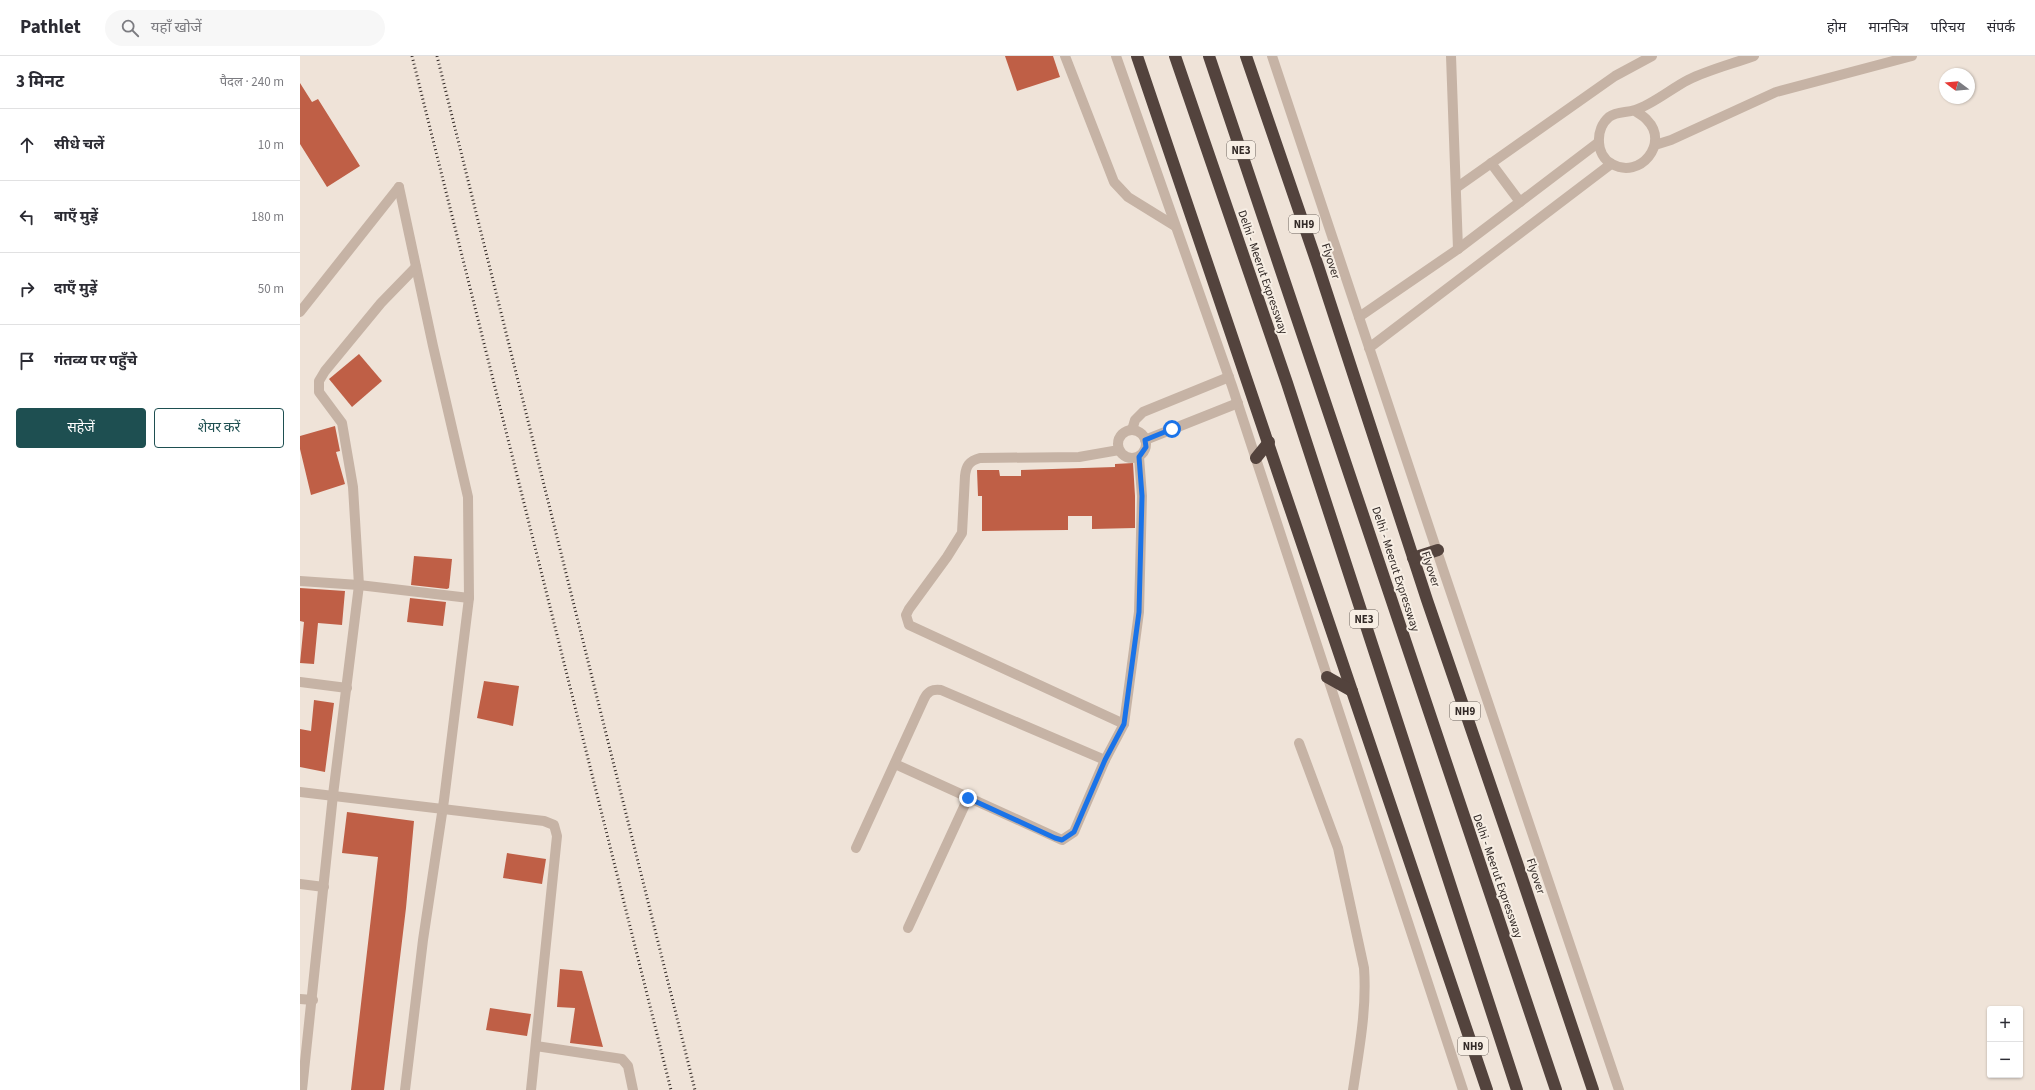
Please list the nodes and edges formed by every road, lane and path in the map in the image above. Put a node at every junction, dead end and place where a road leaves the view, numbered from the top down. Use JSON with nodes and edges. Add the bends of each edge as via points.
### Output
{"nodes":[{"id":1,"x":1065,"y":56,"type":"edge"},
{"id":2,"x":1116,"y":56,"type":"edge"},
{"id":3,"x":1137,"y":56,"type":"edge"},
{"id":4,"x":1175,"y":56,"type":"edge"},
{"id":5,"x":1209,"y":56,"type":"edge"},
{"id":6,"x":1246,"y":56,"type":"edge"},
{"id":7,"x":1272,"y":56,"type":"edge"},
{"id":8,"x":1451,"y":56,"type":"edge"},
{"id":9,"x":1652,"y":56,"type":"edge"},
{"id":10,"x":1754,"y":56,"type":"edge"},
{"id":11,"x":1912,"y":56,"type":"edge"},
{"id":12,"x":1635,"y":111,"type":"junction"},
{"id":13,"x":1599,"y":142,"type":"junction"},
{"id":14,"x":1655,"y":145,"type":"junction"},
{"id":15,"x":1491,"y":164,"type":"junction"},
{"id":16,"x":1611,"y":164,"type":"junction"},
{"id":17,"x":1456,"y":188,"type":"junction"},
{"id":18,"x":1520,"y":202,"type":"junction"},
{"id":19,"x":1175,"y":226,"type":"junction"},
{"id":20,"x":1458,"y":249,"type":"junction"},
{"id":21,"x":416,"y":267,"type":"junction"},
{"id":22,"x":300,"y":312,"type":"edge"},
{"id":23,"x":1359,"y":317,"type":"junction"},
{"id":24,"x":1369,"y":348,"type":"junction"},
{"id":25,"x":1229,"y":377,"type":"junction"},
{"id":26,"x":1238,"y":404,"type":"junction"},
{"id":27,"x":1132,"y":430,"type":"junction"},
{"id":28,"x":1145,"y":440,"type":"junction"},
{"id":29,"x":1269,"y":442,"type":"junction"},
{"id":30,"x":1119,"y":450,"type":"junction"},
{"id":31,"x":1139,"y":457,"type":"junction"},
{"id":32,"x":1256,"y":458,"type":"junction"},
{"id":33,"x":1438,"y":550,"type":"junction"},
{"id":34,"x":1413,"y":558,"type":"junction"},
{"id":35,"x":300,"y":581,"type":"edge"},
{"id":36,"x":359,"y":585,"type":"junction"},
{"id":37,"x":469,"y":598,"type":"junction"},
{"id":38,"x":1327,"y":677,"type":"junction"},
{"id":39,"x":300,"y":682,"type":"edge"},
{"id":40,"x":347,"y":688,"type":"junction"},
{"id":41,"x":1352,"y":691,"type":"junction"},
{"id":42,"x":1124,"y":724,"type":"junction"},
{"id":43,"x":1299,"y":743,"type":"dead end"},
{"id":44,"x":1105,"y":760,"type":"junction"},
{"id":45,"x":895,"y":764,"type":"junction"},
{"id":46,"x":300,"y":792,"type":"edge"},
{"id":47,"x":333,"y":795,"type":"junction"},
{"id":48,"x":968,"y":798,"type":"junction"},
{"id":49,"x":442,"y":809,"type":"junction"},
{"id":50,"x":856,"y":848,"type":"dead end"},
{"id":51,"x":300,"y":884,"type":"edge"},
{"id":52,"x":324,"y":887,"type":"junction"},
{"id":53,"x":908,"y":928,"type":"dead end"},
{"id":54,"x":300,"y":999,"type":"edge"},
{"id":55,"x":313,"y":1000,"type":"junction"},
{"id":56,"x":536,"y":1046,"type":"junction"},
{"id":57,"x":302,"y":1090,"type":"edge"},
{"id":58,"x":405,"y":1090,"type":"edge"},
{"id":59,"x":531,"y":1090,"type":"edge"},
{"id":60,"x":633,"y":1090,"type":"edge"},
{"id":61,"x":1353,"y":1090,"type":"edge"},
{"id":62,"x":1462,"y":1090,"type":"edge"},
{"id":63,"x":1488,"y":1090,"type":"edge"},
{"id":64,"x":1517,"y":1090,"type":"edge"},
{"id":65,"x":1556,"y":1090,"type":"edge"},
{"id":66,"x":1593,"y":1090,"type":"edge"},
{"id":67,"x":1619,"y":1090,"type":"edge"}],
"edges":[{"from":1,"to":19,"type":"street","via":[[1114,182],[1128,197]]},
{"from":2,"to":19,"type":"street"},
{"from":3,"to":29,"type":"highway","number":"NH9"},
{"from":4,"to":64,"type":"highway","name":"Delhi - Meerut Expressway","number":"NE3","via":[[1287,382]]},
{"from":5,"to":65,"type":"highway","name":"Delhi - Meerut Expressway","number":"NE3"},
{"from":6,"to":34,"type":"highway","name":"Flyover","number":"NH9","via":[[1318,266]]},
{"from":7,"to":23,"type":"street"},
{"from":8,"to":17,"type":"street"},
{"from":9,"to":15,"type":"street","via":[[1615,76]]},
{"from":10,"to":12,"type":"street","via":[[1689,79]]},
{"from":11,"to":14,"type":"street","via":[[1776,92]]},
{"from":12,"to":13,"type":"street","via":[[1618,112],[1610,117],[1599,133]]},
{"from":12,"to":14,"type":"street","via":[[1648,120],[1654,132]]},
{"from":13,"to":16,"type":"street","via":[[1602,154]]},
{"from":13,"to":18,"type":"street"},
{"from":14,"to":16,"type":"street","via":[[1651,156],[1643,164],[1633,168],[1621,168]]},
{"from":15,"to":17,"type":"street"},
{"from":15,"to":18,"type":"street"},
{"from":16,"to":24,"type":"street"},
{"from":17,"to":20,"type":"street"},
{"from":18,"to":20,"type":"street"},
{"from":19,"to":25,"type":"street"},
{"from":20,"to":23,"type":"street"},
{"from":21,"to":22,"type":"street","via":[[399,187]]},
{"from":21,"to":36,"type":"street","via":[[381,303],[325,371],[318,387],[342,423],[353,488]]},
{"from":21,"to":37,"type":"street","via":[[468,497]]},
{"from":23,"to":24,"type":"street"},
{"from":24,"to":33,"type":"street"},
{"from":25,"to":26,"type":"street"},
{"from":25,"to":27,"type":"street","via":[[1143,412],[1135,420]]},
{"from":26,"to":28,"type":"street"},
{"from":26,"to":32,"type":"street"},
{"from":27,"to":28,"type":"street","via":[[1139,432]]},
{"from":27,"to":30,"type":"street","via":[[1122,435],[1118,443]]},
{"from":28,"to":31,"type":"street","via":[[1146,447]]},
{"from":29,"to":32,"type":"highway"},
{"from":29,"to":41,"type":"highway","number":"NH9"},
{"from":30,"to":31,"type":"street","via":[[1128,458]]},
{"from":30,"to":42,"type":"street","via":[[1079,457],[980,458],[969,463],[965,476],[962,533],[906,615],[909,625]]},
{"from":31,"to":42,"type":"street","via":[[1142,496],[1139,612]]},
{"from":32,"to":38,"type":"street"},
{"from":33,"to":34,"type":"highway"},
{"from":33,"to":67,"type":"street"},
{"from":34,"to":66,"type":"highway","name":"Flyover","number":"NH9"},
{"from":35,"to":36,"type":"street"},
{"from":36,"to":37,"type":"street"},
{"from":36,"to":40,"type":"street"},
{"from":37,"to":49,"type":"street"},
{"from":38,"to":41,"type":"highway"},
{"from":38,"to":62,"type":"street"},
{"from":39,"to":40,"type":"street"},
{"from":40,"to":47,"type":"street"},
{"from":41,"to":63,"type":"highway","number":"NH9"},
{"from":42,"to":44,"type":"street"},
{"from":43,"to":61,"type":"street","via":[[1338,848],[1364,962],[1364,1000]]},
{"from":44,"to":45,"type":"street","via":[[941,690],[933,689],[924,699]]},
{"from":44,"to":48,"type":"street","via":[[1074,832],[1062,840]]},
{"from":45,"to":48,"type":"street"},
{"from":45,"to":50,"type":"street"},
{"from":46,"to":47,"type":"street"},
{"from":47,"to":49,"type":"street"},
{"from":47,"to":52,"type":"street"},
{"from":48,"to":53,"type":"street"},
{"from":49,"to":56,"type":"street","via":[[544,821],[554,825],[557,836]]},
{"from":49,"to":58,"type":"street"},
{"from":51,"to":52,"type":"street"},
{"from":52,"to":55,"type":"street"},
{"from":54,"to":55,"type":"street"},
{"from":55,"to":57,"type":"street"},
{"from":56,"to":59,"type":"street"},
{"from":56,"to":60,"type":"street","via":[[622,1060],[628,1066]]}]}
